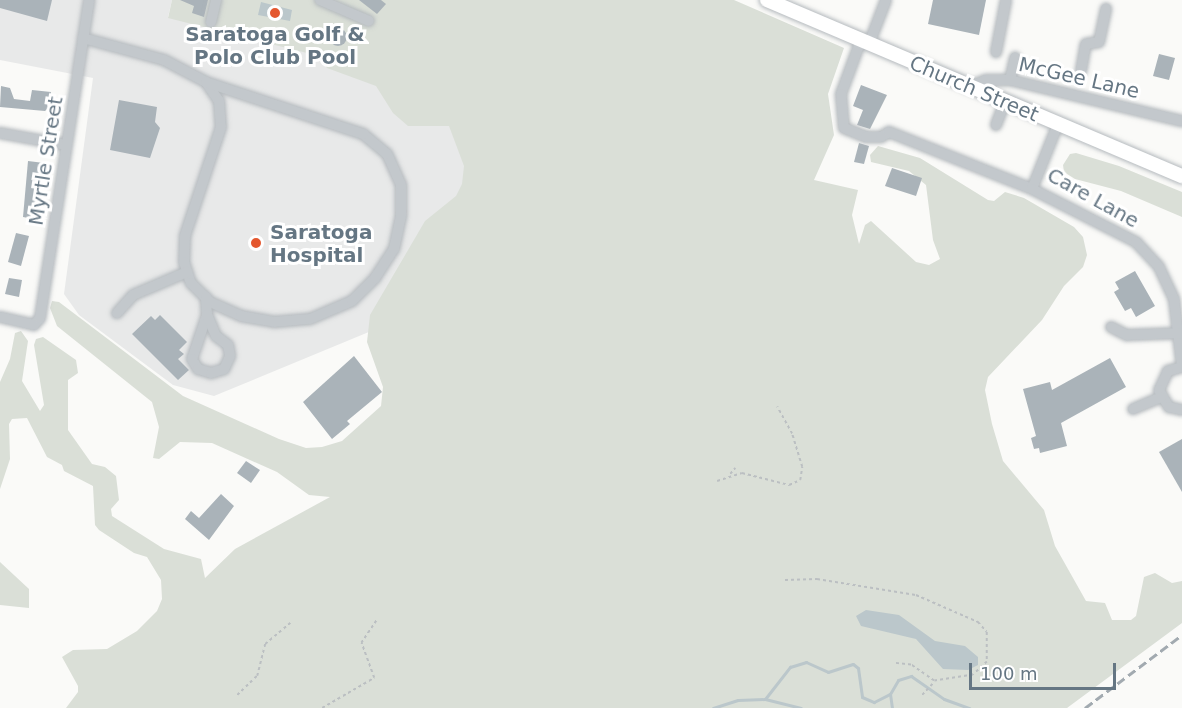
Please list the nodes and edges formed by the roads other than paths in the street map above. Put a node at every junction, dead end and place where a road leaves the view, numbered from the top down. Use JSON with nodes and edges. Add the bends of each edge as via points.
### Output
{"nodes":[{"id":1,"x":89,"y":0,"type":"edge"},
{"id":2,"x":216,"y":0,"type":"edge"},
{"id":3,"x":320,"y":0,"type":"edge"},
{"id":4,"x":766,"y":0,"type":"edge"},
{"id":5,"x":886,"y":0,"type":"edge"},
{"id":6,"x":1006,"y":0,"type":"edge"},
{"id":7,"x":1107,"y":9,"type":"dead end"},
{"id":8,"x":369,"y":21,"type":"dead end"},
{"id":9,"x":211,"y":22,"type":"dead end"},
{"id":10,"x":83,"y":38,"type":"junction"},
{"id":11,"x":865,"y":42,"type":"junction"},
{"id":12,"x":996,"y":52,"type":"dead end"},
{"id":13,"x":1015,"y":58,"type":"dead end"},
{"id":14,"x":1081,"y":71,"type":"dead end"},
{"id":15,"x":1010,"y":80,"type":"junction"},
{"id":16,"x":206,"y":82,"type":"junction"},
{"id":17,"x":969,"y":87,"type":"junction"},
{"id":18,"x":1005,"y":102,"type":"junction"},
{"id":19,"x":1182,"y":121,"type":"edge"},
{"id":20,"x":1058,"y":124,"type":"junction"},
{"id":21,"x":996,"y":125,"type":"dead end"},
{"id":22,"x":0,"y":133,"type":"edge"},
{"id":23,"x":66,"y":145,"type":"junction"},
{"id":24,"x":1182,"y":177,"type":"edge"},
{"id":25,"x":1032,"y":189,"type":"junction"},
{"id":26,"x":188,"y":272,"type":"junction"},
{"id":27,"x":206,"y":297,"type":"junction"},
{"id":28,"x":117,"y":313,"type":"dead end"},
{"id":29,"x":207,"y":315,"type":"junction"},
{"id":30,"x":0,"y":317,"type":"edge"},
{"id":31,"x":1111,"y":327,"type":"dead end"},
{"id":32,"x":1180,"y":333,"type":"edge"},
{"id":33,"x":1182,"y":367,"type":"edge"},
{"id":34,"x":1161,"y":397,"type":"junction"},
{"id":35,"x":1133,"y":409,"type":"dead end"},
{"id":36,"x":1182,"y":410,"type":"edge"}],
"edges":[{"from":1,"to":10,"type":"street","name":"Myrtle Street"},
{"from":2,"to":9,"type":"street"},
{"from":3,"to":8,"type":"street","via":[[348,6]]},
{"from":4,"to":11,"type":"main road","name":"Church Street"},
{"from":5,"to":11,"type":"street"},
{"from":6,"to":12,"type":"street"},
{"from":7,"to":14,"type":"street","via":[[1100,42],[1086,44]]},
{"from":10,"to":16,"type":"street","via":[[164,60]]},
{"from":10,"to":23,"type":"street","name":"Myrtle Street"},
{"from":11,"to":17,"type":"main road","name":"Church Street"},
{"from":11,"to":25,"type":"street","via":[[841,94],[844,128],[866,137],[881,137],[889,132]]},
{"from":13,"to":15,"type":"street"},
{"from":15,"to":17,"type":"street","name":"McGee Lane","via":[[986,80]]},
{"from":15,"to":19,"type":"street","name":"McGee Lane"},
{"from":16,"to":26,"type":"street","via":[[219,101],[221,127],[185,236]]},
{"from":16,"to":27,"type":"street","via":[[363,134],[387,154],[401,185],[402,215],[394,249],[375,278],[352,301],[310,319],[274,322],[241,316]]},
{"from":17,"to":18,"type":"main road","name":"Church Street"},
{"from":18,"to":20,"type":"main road","name":"Church Street"},
{"from":18,"to":21,"type":"street"},
{"from":20,"to":24,"type":"main road","name":"Church Street"},
{"from":20,"to":25,"type":"street","name":"Care Lane"},
{"from":22,"to":23,"type":"street"},
{"from":23,"to":30,"type":"street","name":"Myrtle Street","via":[[43,305],[34,325]]},
{"from":25,"to":32,"type":"street","name":"Care Lane","via":[[1136,242],[1159,267],[1174,299]]},
{"from":26,"to":27,"type":"street","via":[[191,283]]},
{"from":26,"to":28,"type":"street","via":[[133,296]]},
{"from":27,"to":29,"type":"street"},
{"from":29,"to":29,"type":"street","via":[[192,359],[198,369],[211,373],[224,369],[230,356],[228,345],[216,336]]},
{"from":31,"to":32,"type":"street","via":[[1127,336]]},
{"from":32,"to":33,"type":"street","name":"Care Lane"},
{"from":33,"to":34,"type":"street","name":"Care Lane","via":[[1163,376]]},
{"from":34,"to":35,"type":"street"},
{"from":34,"to":36,"type":"street","via":[[1169,407]]}]}
